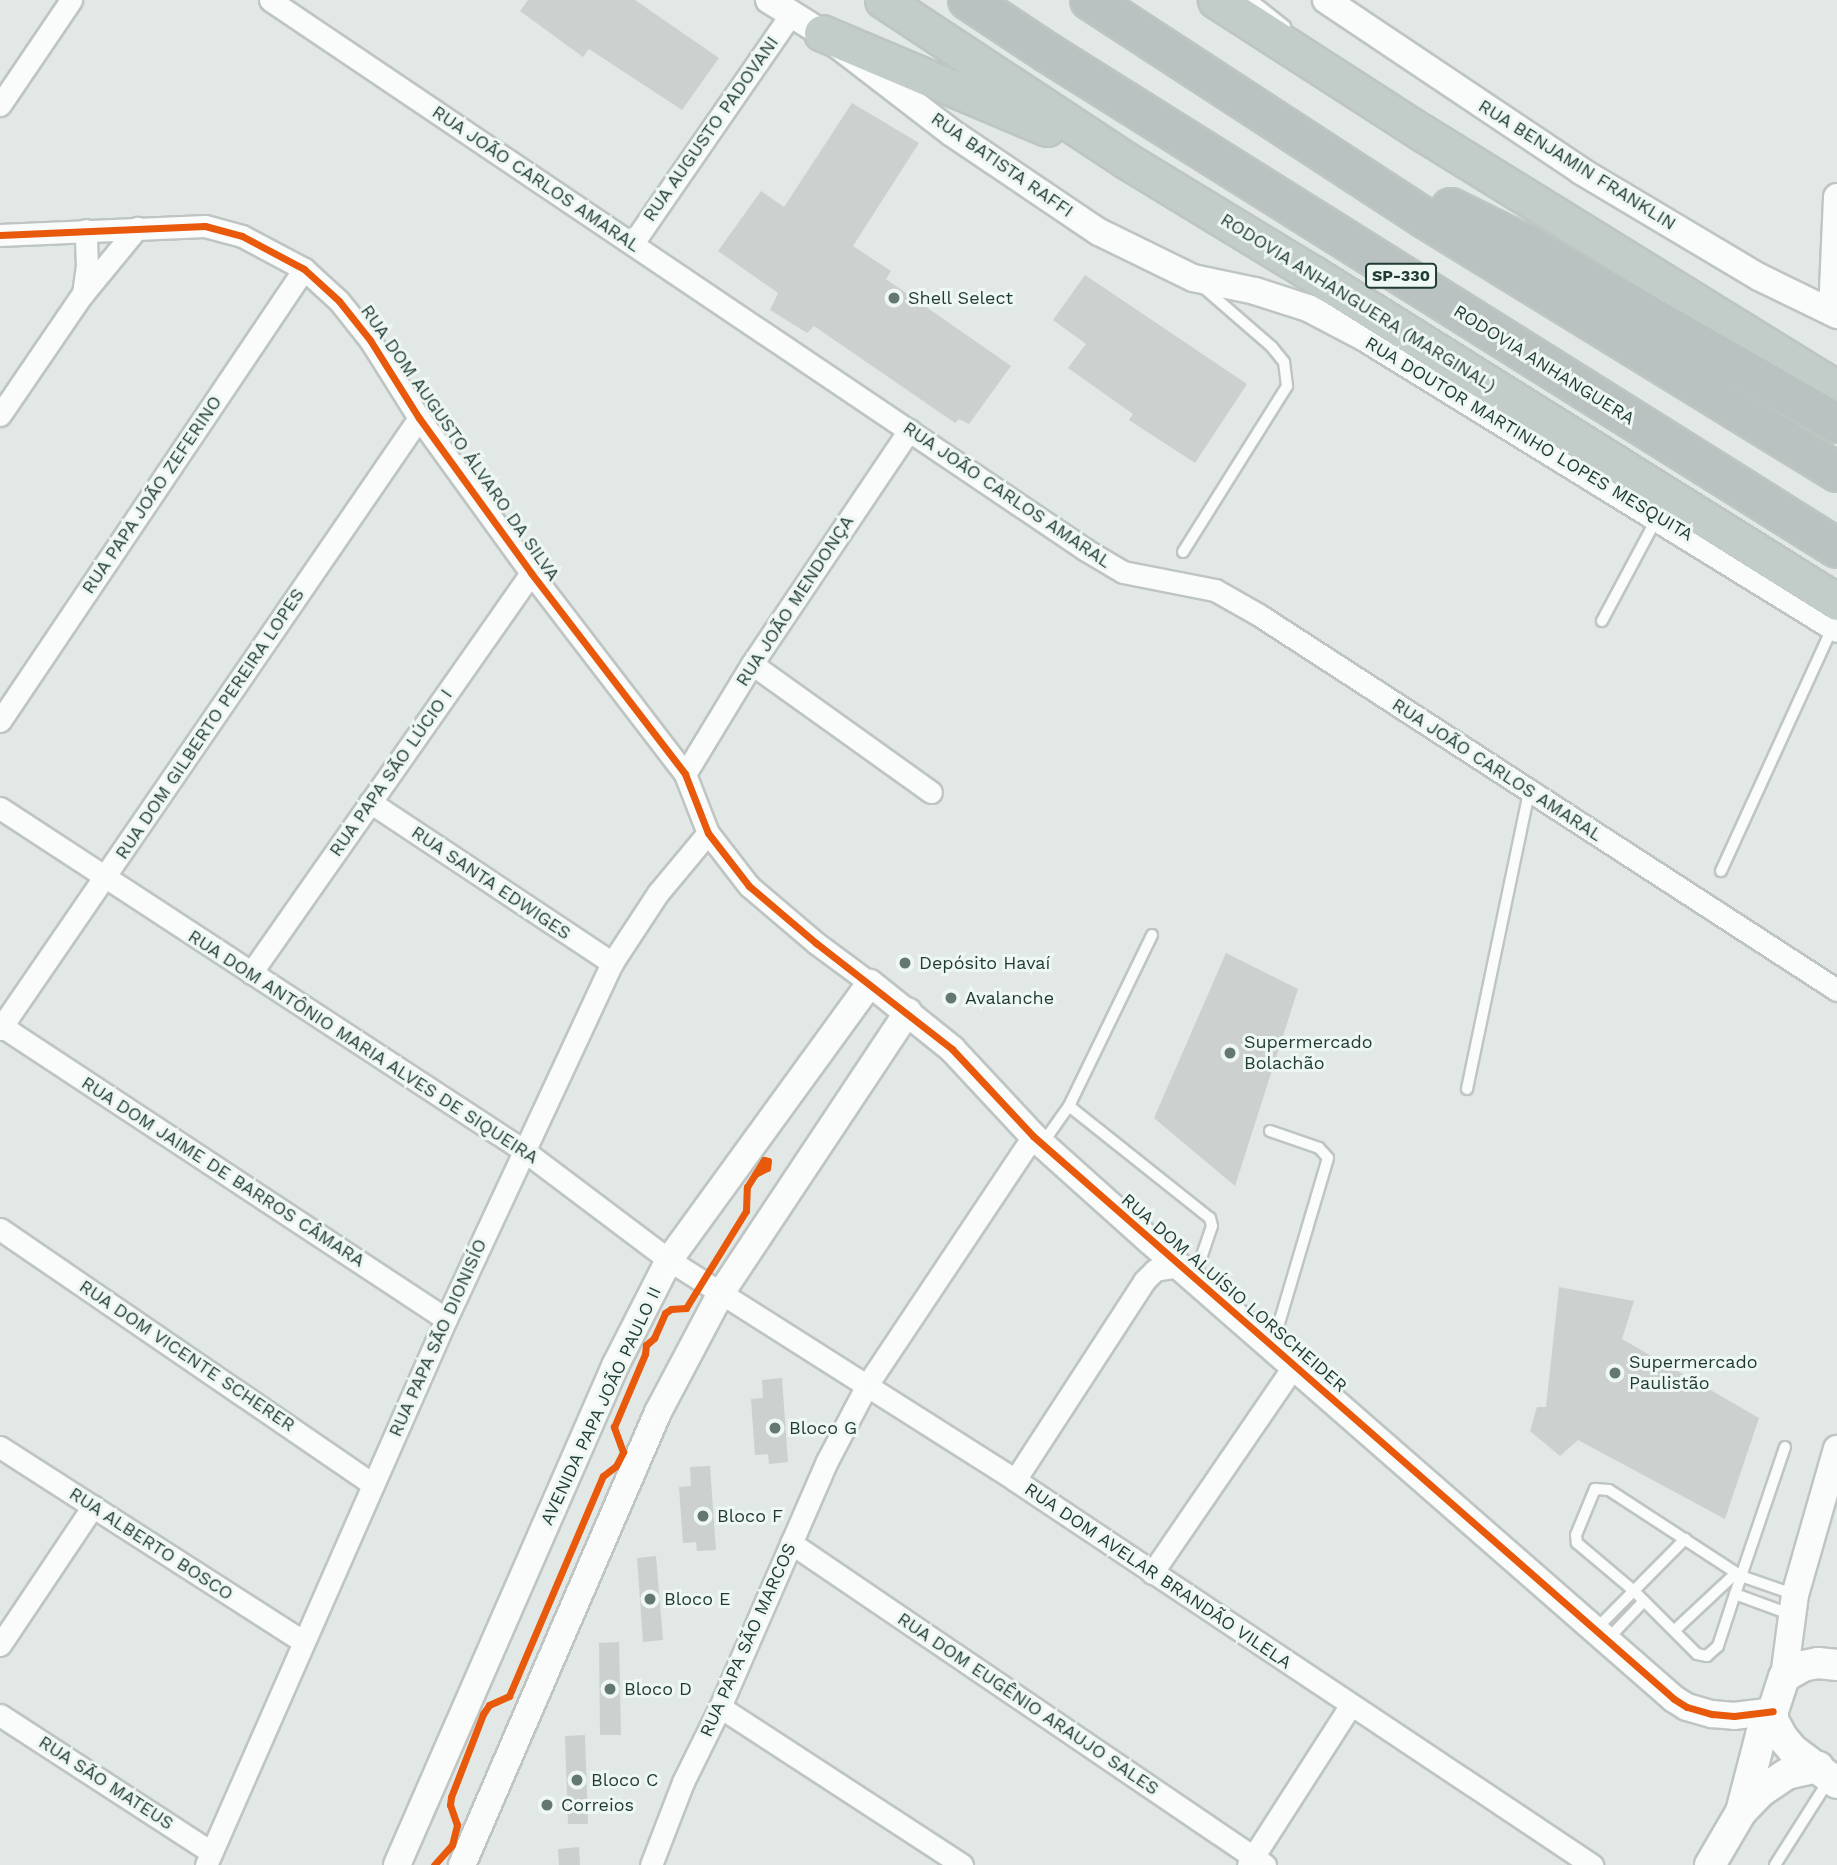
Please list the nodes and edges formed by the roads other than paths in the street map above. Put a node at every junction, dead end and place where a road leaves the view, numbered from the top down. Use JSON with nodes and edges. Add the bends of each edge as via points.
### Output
{"nodes":[{"id":1,"x":71,"y":0,"type":"edge"},
{"id":2,"x":270,"y":0,"type":"edge"},
{"id":3,"x":883,"y":0,"type":"edge"},
{"id":4,"x":968,"y":0,"type":"edge"},
{"id":5,"x":1090,"y":0,"type":"edge"},
{"id":6,"x":1216,"y":0,"type":"edge"},
{"id":7,"x":1252,"y":0,"type":"edge"},
{"id":8,"x":1326,"y":0,"type":"edge"},
{"id":9,"x":779,"y":8,"type":"edge"},
{"id":10,"x":822,"y":33,"type":"junction"},
{"id":11,"x":1145,"y":36,"type":"junction"},
{"id":12,"x":1313,"y":61,"type":"junction"},
{"id":13,"x":0,"y":105,"type":"edge"},
{"id":14,"x":1127,"y":162,"type":"junction"},
{"id":15,"x":1837,"y":197,"type":"edge"},
{"id":16,"x":137,"y":228,"type":"junction"},
{"id":17,"x":86,"y":230,"type":"junction"},
{"id":18,"x":0,"y":235,"type":"edge"},
{"id":19,"x":633,"y":243,"type":"junction"},
{"id":20,"x":304,"y":269,"type":"junction"},
{"id":21,"x":1193,"y":278,"type":"junction"},
{"id":22,"x":1255,"y":291,"type":"joint"},
{"id":23,"x":82,"y":295,"type":"junction"},
{"id":24,"x":1835,"y":314,"type":"edge"},
{"id":25,"x":1837,"y":389,"type":"edge"},
{"id":26,"x":0,"y":415,"type":"edge"},
{"id":27,"x":419,"y":418,"type":"junction"},
{"id":28,"x":1837,"y":423,"type":"edge"},
{"id":29,"x":909,"y":430,"type":"junction"},
{"id":30,"x":1837,"y":472,"type":"edge"},
{"id":31,"x":1782,"y":514,"type":"junction"},
{"id":32,"x":1658,"y":517,"type":"junction"},
{"id":33,"x":1837,"y":548,"type":"edge"},
{"id":34,"x":1184,"y":552,"type":"dead end"},
{"id":35,"x":1837,"y":555,"type":"edge"},
{"id":36,"x":531,"y":573,"type":"junction"},
{"id":37,"x":1836,"y":619,"type":"edge"},
{"id":38,"x":1602,"y":621,"type":"dead end"},
{"id":39,"x":752,"y":664,"type":"junction"},
{"id":40,"x":0,"y":721,"type":"edge"},
{"id":41,"x":685,"y":774,"type":"junction"},
{"id":42,"x":931,"y":792,"type":"dead end"},
{"id":43,"x":1529,"y":792,"type":"junction"},
{"id":44,"x":370,"y":803,"type":"junction"},
{"id":45,"x":0,"y":808,"type":"edge"},
{"id":46,"x":708,"y":833,"type":"junction"},
{"id":47,"x":1721,"y":871,"type":"dead end"},
{"id":48,"x":105,"y":878,"type":"junction"},
{"id":49,"x":1153,"y":935,"type":"dead end"},
{"id":50,"x":612,"y":963,"type":"junction"},
{"id":51,"x":251,"y":973,"type":"junction"},
{"id":52,"x":870,"y":983,"type":"junction"},
{"id":53,"x":1837,"y":990,"type":"edge"},
{"id":54,"x":908,"y":1012,"type":"junction"},
{"id":55,"x":1,"y":1027,"type":"edge"},
{"id":56,"x":1467,"y":1089,"type":"dead end"},
{"id":57,"x":1069,"y":1106,"type":"junction"},
{"id":58,"x":1270,"y":1131,"type":"dead end"},
{"id":59,"x":1038,"y":1140,"type":"junction"},
{"id":60,"x":523,"y":1150,"type":"junction"},
{"id":61,"x":0,"y":1229,"type":"edge"},
{"id":62,"x":1149,"y":1240,"type":"junction"},
{"id":63,"x":669,"y":1260,"type":"junction"},
{"id":64,"x":1187,"y":1272,"type":"junction"},
{"id":65,"x":1144,"y":1281,"type":"junction"},
{"id":66,"x":721,"y":1293,"type":"junction"},
{"id":67,"x":446,"y":1319,"type":"junction"},
{"id":68,"x":1272,"y":1347,"type":"junction"},
{"id":69,"x":1294,"y":1366,"type":"junction"},
{"id":70,"x":867,"y":1385,"type":"junction"},
{"id":71,"x":0,"y":1447,"type":"edge"},
{"id":72,"x":1785,"y":1447,"type":"dead end"},
{"id":73,"x":1837,"y":1449,"type":"edge"},
{"id":74,"x":1016,"y":1480,"type":"junction"},
{"id":75,"x":373,"y":1484,"type":"junction"},
{"id":76,"x":93,"y":1506,"type":"junction"},
{"id":77,"x":1685,"y":1539,"type":"junction"},
{"id":78,"x":791,"y":1543,"type":"junction"},
{"id":79,"x":1152,"y":1573,"type":"junction"},
{"id":80,"x":1739,"y":1575,"type":"junction"},
{"id":81,"x":1634,"y":1591,"type":"junction"},
{"id":82,"x":1735,"y":1594,"type":"junction"},
{"id":83,"x":1644,"y":1601,"type":"junction"},
{"id":84,"x":1794,"y":1605,"type":"junction"},
{"id":85,"x":1675,"y":1630,"type":"junction"},
{"id":86,"x":1600,"y":1635,"type":"junction"},
{"id":87,"x":303,"y":1641,"type":"junction"},
{"id":88,"x":0,"y":1645,"type":"edge"},
{"id":89,"x":1837,"y":1665,"type":"edge"},
{"id":90,"x":1784,"y":1677,"type":"junction"},
{"id":91,"x":1350,"y":1706,"type":"junction"},
{"id":92,"x":720,"y":1707,"type":"junction"},
{"id":93,"x":0,"y":1715,"type":"edge"},
{"id":94,"x":1773,"y":1715,"type":"junction"},
{"id":95,"x":1829,"y":1776,"type":"edge"},
{"id":96,"x":1741,"y":1812,"type":"junction"},
{"id":97,"x":208,"y":1858,"type":"edge"},
{"id":98,"x":1256,"y":1862,"type":"edge"},
{"id":99,"x":397,"y":1865,"type":"edge"},
{"id":100,"x":463,"y":1865,"type":"edge"},
{"id":101,"x":651,"y":1865,"type":"edge"},
{"id":102,"x":962,"y":1865,"type":"edge"},
{"id":103,"x":1592,"y":1865,"type":"edge"},
{"id":104,"x":1710,"y":1865,"type":"edge"},
{"id":105,"x":1775,"y":1865,"type":"edge"}],
"edges":[{"from":1,"to":13,"type":"street"},
{"from":2,"to":19,"type":"street","name":"RUA JOÃO CARLOS AMARAL"},
{"from":3,"to":14,"type":"highway","name":"RODOVIA ANHANGUERA (MARGINAL)"},
{"from":4,"to":31,"type":"highway","name":"RODOVIA ANHANGUERA","number":"SP-330"},
{"from":5,"to":11,"type":"highway"},
{"from":6,"to":12,"type":"highway"},
{"from":7,"to":12,"type":"lane","via":[[1280,21]]},
{"from":8,"to":24,"type":"street","name":"RUA BENJAMIN FRANKLIN","via":[[1581,171],[1759,277]]},
{"from":9,"to":10,"type":"street","name":"RUA BATISTA RAFFI"},
{"from":9,"to":19,"type":"street","name":"RUA AUGUSTO PADOVANI"},
{"from":10,"to":14,"type":"highway"},
{"from":10,"to":21,"type":"street","name":"RUA BATISTA RAFFI","via":[[952,133],[1099,232]]},
{"from":11,"to":28,"type":"highway","via":[[1406,185],[1528,246]]},
{"from":11,"to":30,"type":"highway","via":[[1426,219]]},
{"from":12,"to":25,"type":"highway"},
{"from":14,"to":37,"type":"highway","name":"RODOVIA ANHANGUERA (MARGINAL)","via":[[1313,274]]},
{"from":15,"to":24,"type":"street"},
{"from":16,"to":17,"type":"street","name":"RUA DOM AUGUSTO ÁLVARO DA SILVA"},
{"from":16,"to":20,"type":"street","name":"RUA DOM AUGUSTO ÁLVARO DA SILVA","via":[[205,226],[242,236]]},
{"from":16,"to":23,"type":"street"},
{"from":17,"to":18,"type":"street","name":"RUA DOM AUGUSTO ÁLVARO DA SILVA"},
{"from":17,"to":23,"type":"street"},
{"from":19,"to":29,"type":"street","name":"RUA JOÃO CARLOS AMARAL"},
{"from":20,"to":27,"type":"street","name":"RUA DOM AUGUSTO ÁLVARO DA SILVA","via":[[339,301],[370,340]]},
{"from":20,"to":40,"type":"street","name":"RUA PAPA JOÃO ZEFERINO"},
{"from":21,"to":22,"type":"street","name":"RUA BATISTA RAFFI"},
{"from":21,"to":34,"type":"lane","via":[[1272,347],[1284,362],[1287,386]]},
{"from":22,"to":32,"type":"street","name":"RUA DOUTOR MARTINHO LOPES MESQUITA","via":[[1308,308],[1365,338]]},
{"from":23,"to":26,"type":"street"},
{"from":27,"to":36,"type":"street","name":"RUA DOM AUGUSTO ÁLVARO DA SILVA"},
{"from":27,"to":48,"type":"street","name":"RUA DOM GILBERTO PEREIRA LOPES"},
{"from":29,"to":39,"type":"street","name":"RUA JOÃO MENDONÇA"},
{"from":29,"to":43,"type":"street","name":"RUA JOÃO CARLOS AMARAL","via":[[1123,572],[1215,590],[1259,615]]},
{"from":31,"to":33,"type":"highway","name":"RODOVIA ANHANGUERA","number":"SP-330"},
{"from":31,"to":35,"type":"highway"},
{"from":32,"to":37,"type":"street","name":"RUA DOUTOR MARTINHO LOPES MESQUITA","via":[[1796,601]]},
{"from":32,"to":38,"type":"lane"},
{"from":36,"to":41,"type":"street","name":"RUA DOM AUGUSTO ÁLVARO DA SILVA"},
{"from":36,"to":44,"type":"street","name":"RUA PAPA SÃO LÚCIO I"},
{"from":37,"to":47,"type":"lane"},
{"from":39,"to":41,"type":"street","name":"RUA JOÃO MENDONÇA"},
{"from":39,"to":42,"type":"street"},
{"from":41,"to":46,"type":"street","name":"RUA DOM AUGUSTO ÁLVARO DA SILVA"},
{"from":43,"to":53,"type":"street","name":"RUA JOÃO CARLOS AMARAL"},
{"from":43,"to":56,"type":"lane"},
{"from":44,"to":50,"type":"street","name":"RUA SANTA EDWIGES"},
{"from":44,"to":51,"type":"street","name":"RUA PAPA SÃO LÚCIO I"},
{"from":45,"to":48,"type":"street","name":"RUA DOM ANTÔNIO MARIA ALVES DE SIQUEIRA"},
{"from":46,"to":50,"type":"street","name":"RUA PAPA SÃO DIONISÍO","via":[[658,892]]},
{"from":46,"to":52,"type":"street","name":"RUA DOM ALUÍSIO LORSCHEIDER","via":[[749,886]]},
{"from":48,"to":51,"type":"street","name":"RUA DOM ANTÔNIO MARIA ALVES DE SIQUEIRA"},
{"from":48,"to":55,"type":"street","name":"RUA DOM GILBERTO PEREIRA LOPES"},
{"from":49,"to":57,"type":"lane"},
{"from":50,"to":60,"type":"street","name":"RUA PAPA SÃO DIONISÍO"},
{"from":51,"to":60,"type":"street","name":"RUA DOM ANTÔNIO MARIA ALVES DE SIQUEIRA"},
{"from":52,"to":54,"type":"street","name":"RUA DOM ALUÍSIO LORSCHEIDER"},
{"from":52,"to":63,"type":"street","name":"AVENIDA PAPA JOÃO PAULO II"},
{"from":54,"to":59,"type":"street","name":"RUA DOM ALUÍSIO LORSCHEIDER","via":[[952,1049]]},
{"from":54,"to":66,"type":"street"},
{"from":55,"to":67,"type":"street","name":"RUA DOM JAIME DE BARROS CÂMARA"},
{"from":57,"to":59,"type":"lane"},
{"from":57,"to":64,"type":"lane","via":[[1210,1218],[1212,1226]]},
{"from":58,"to":68,"type":"lane","via":[[1320,1148],[1328,1158]]},
{"from":59,"to":62,"type":"street","name":"RUA DOM ALUÍSIO LORSCHEIDER"},
{"from":59,"to":70,"type":"street","name":"RUA PAPA SÃO MARCOS"},
{"from":60,"to":63,"type":"street","name":"RUA DOM ANTÔNIO MARIA ALVES DE SIQUEIRA"},
{"from":60,"to":67,"type":"street","name":"RUA PAPA SÃO DIONISÍO"},
{"from":61,"to":75,"type":"street","name":"RUA DOM VICENTE SCHERER"},
{"from":62,"to":64,"type":"street","name":"RUA DOM ALUÍSIO LORSCHEIDER"},
{"from":62,"to":65,"type":"street","via":[[1150,1261]]},
{"from":63,"to":66,"type":"street","name":"RUA DOM ANTÔNIO MARIA ALVES DE SIQUEIRA"},
{"from":63,"to":99,"type":"street","name":"AVENIDA PAPA JOÃO PAULO II","via":[[616,1364]]},
{"from":64,"to":65,"type":"street","via":[[1155,1269]]},
{"from":64,"to":68,"type":"street","name":"RUA DOM ALUÍSIO LORSCHEIDER"},
{"from":65,"to":74,"type":"street"},
{"from":66,"to":70,"type":"street","name":"RUA DOM AVELAR BRANDÃO VILELA"},
{"from":66,"to":100,"type":"street","via":[[658,1412]]},
{"from":67,"to":75,"type":"street","name":"RUA PAPA SÃO DIONISÍO"},
{"from":68,"to":69,"type":"street","name":"RUA DOM ALUÍSIO LORSCHEIDER"},
{"from":69,"to":79,"type":"street"},
{"from":69,"to":86,"type":"street","name":"RUA DOM ALUÍSIO LORSCHEIDER"},
{"from":70,"to":74,"type":"street","name":"RUA DOM AVELAR BRANDÃO VILELA"},
{"from":70,"to":78,"type":"street","name":"RUA PAPA SÃO MARCOS"},
{"from":71,"to":76,"type":"street","name":"RUA ALBERTO BOSCO"},
{"from":72,"to":80,"type":"lane"},
{"from":73,"to":84,"type":"street"},
{"from":74,"to":79,"type":"street","name":"RUA DOM AVELAR BRANDÃO VILELA"},
{"from":75,"to":87,"type":"street","name":"RUA PAPA SÃO DIONISÍO"},
{"from":76,"to":87,"type":"street","name":"RUA ALBERTO BOSCO"},
{"from":76,"to":88,"type":"street"},
{"from":77,"to":80,"type":"lane"},
{"from":77,"to":81,"type":"lane"},
{"from":77,"to":81,"type":"lane","via":[[1609,1490],[1595,1489],[1577,1543]]},
{"from":78,"to":92,"type":"street","name":"RUA PAPA SÃO MARCOS"},
{"from":78,"to":98,"type":"street","name":"RUA DOM EUGÊNIO ARAUJO SALES"},
{"from":79,"to":91,"type":"street","name":"RUA DOM AVELAR BRANDÃO VILELA"},
{"from":80,"to":82,"type":"lane"},
{"from":80,"to":84,"type":"lane"},
{"from":80,"to":85,"type":"lane"},
{"from":81,"to":83,"type":"lane"},
{"from":81,"to":86,"type":"lane"},
{"from":82,"to":84,"type":"lane"},
{"from":82,"to":85,"type":"lane","via":[[1718,1646],[1707,1656],[1698,1654]]},
{"from":83,"to":85,"type":"lane"},
{"from":83,"to":86,"type":"lane"},
{"from":84,"to":90,"type":"street"},
{"from":86,"to":94,"type":"street","name":"RUA DOM ALUÍSIO LORSCHEIDER","via":[[1687,1707],[1712,1714]]},
{"from":87,"to":97,"type":"street","name":"RUA PAPA SÃO DIONISÍO"},
{"from":89,"to":90,"type":"main road","via":[[1803,1666]]},
{"from":90,"to":94,"type":"main road"},
{"from":91,"to":98,"type":"street"},
{"from":91,"to":103,"type":"street","name":"RUA DOM AVELAR BRANDÃO VILELA"},
{"from":92,"to":101,"type":"street","name":"RUA PAPA SÃO MARCOS","via":[[683,1782]]},
{"from":92,"to":102,"type":"street"},
{"from":93,"to":97,"type":"street","name":"RUA SÃO MATEUS"},
{"from":94,"to":95,"type":"main road","via":[[1793,1750]]},
{"from":94,"to":96,"type":"main road","via":[[1761,1735]]},
{"from":95,"to":96,"type":"main road","via":[[1773,1781]]},
{"from":95,"to":105,"type":"lane"},
{"from":96,"to":104,"type":"main road"}]}
